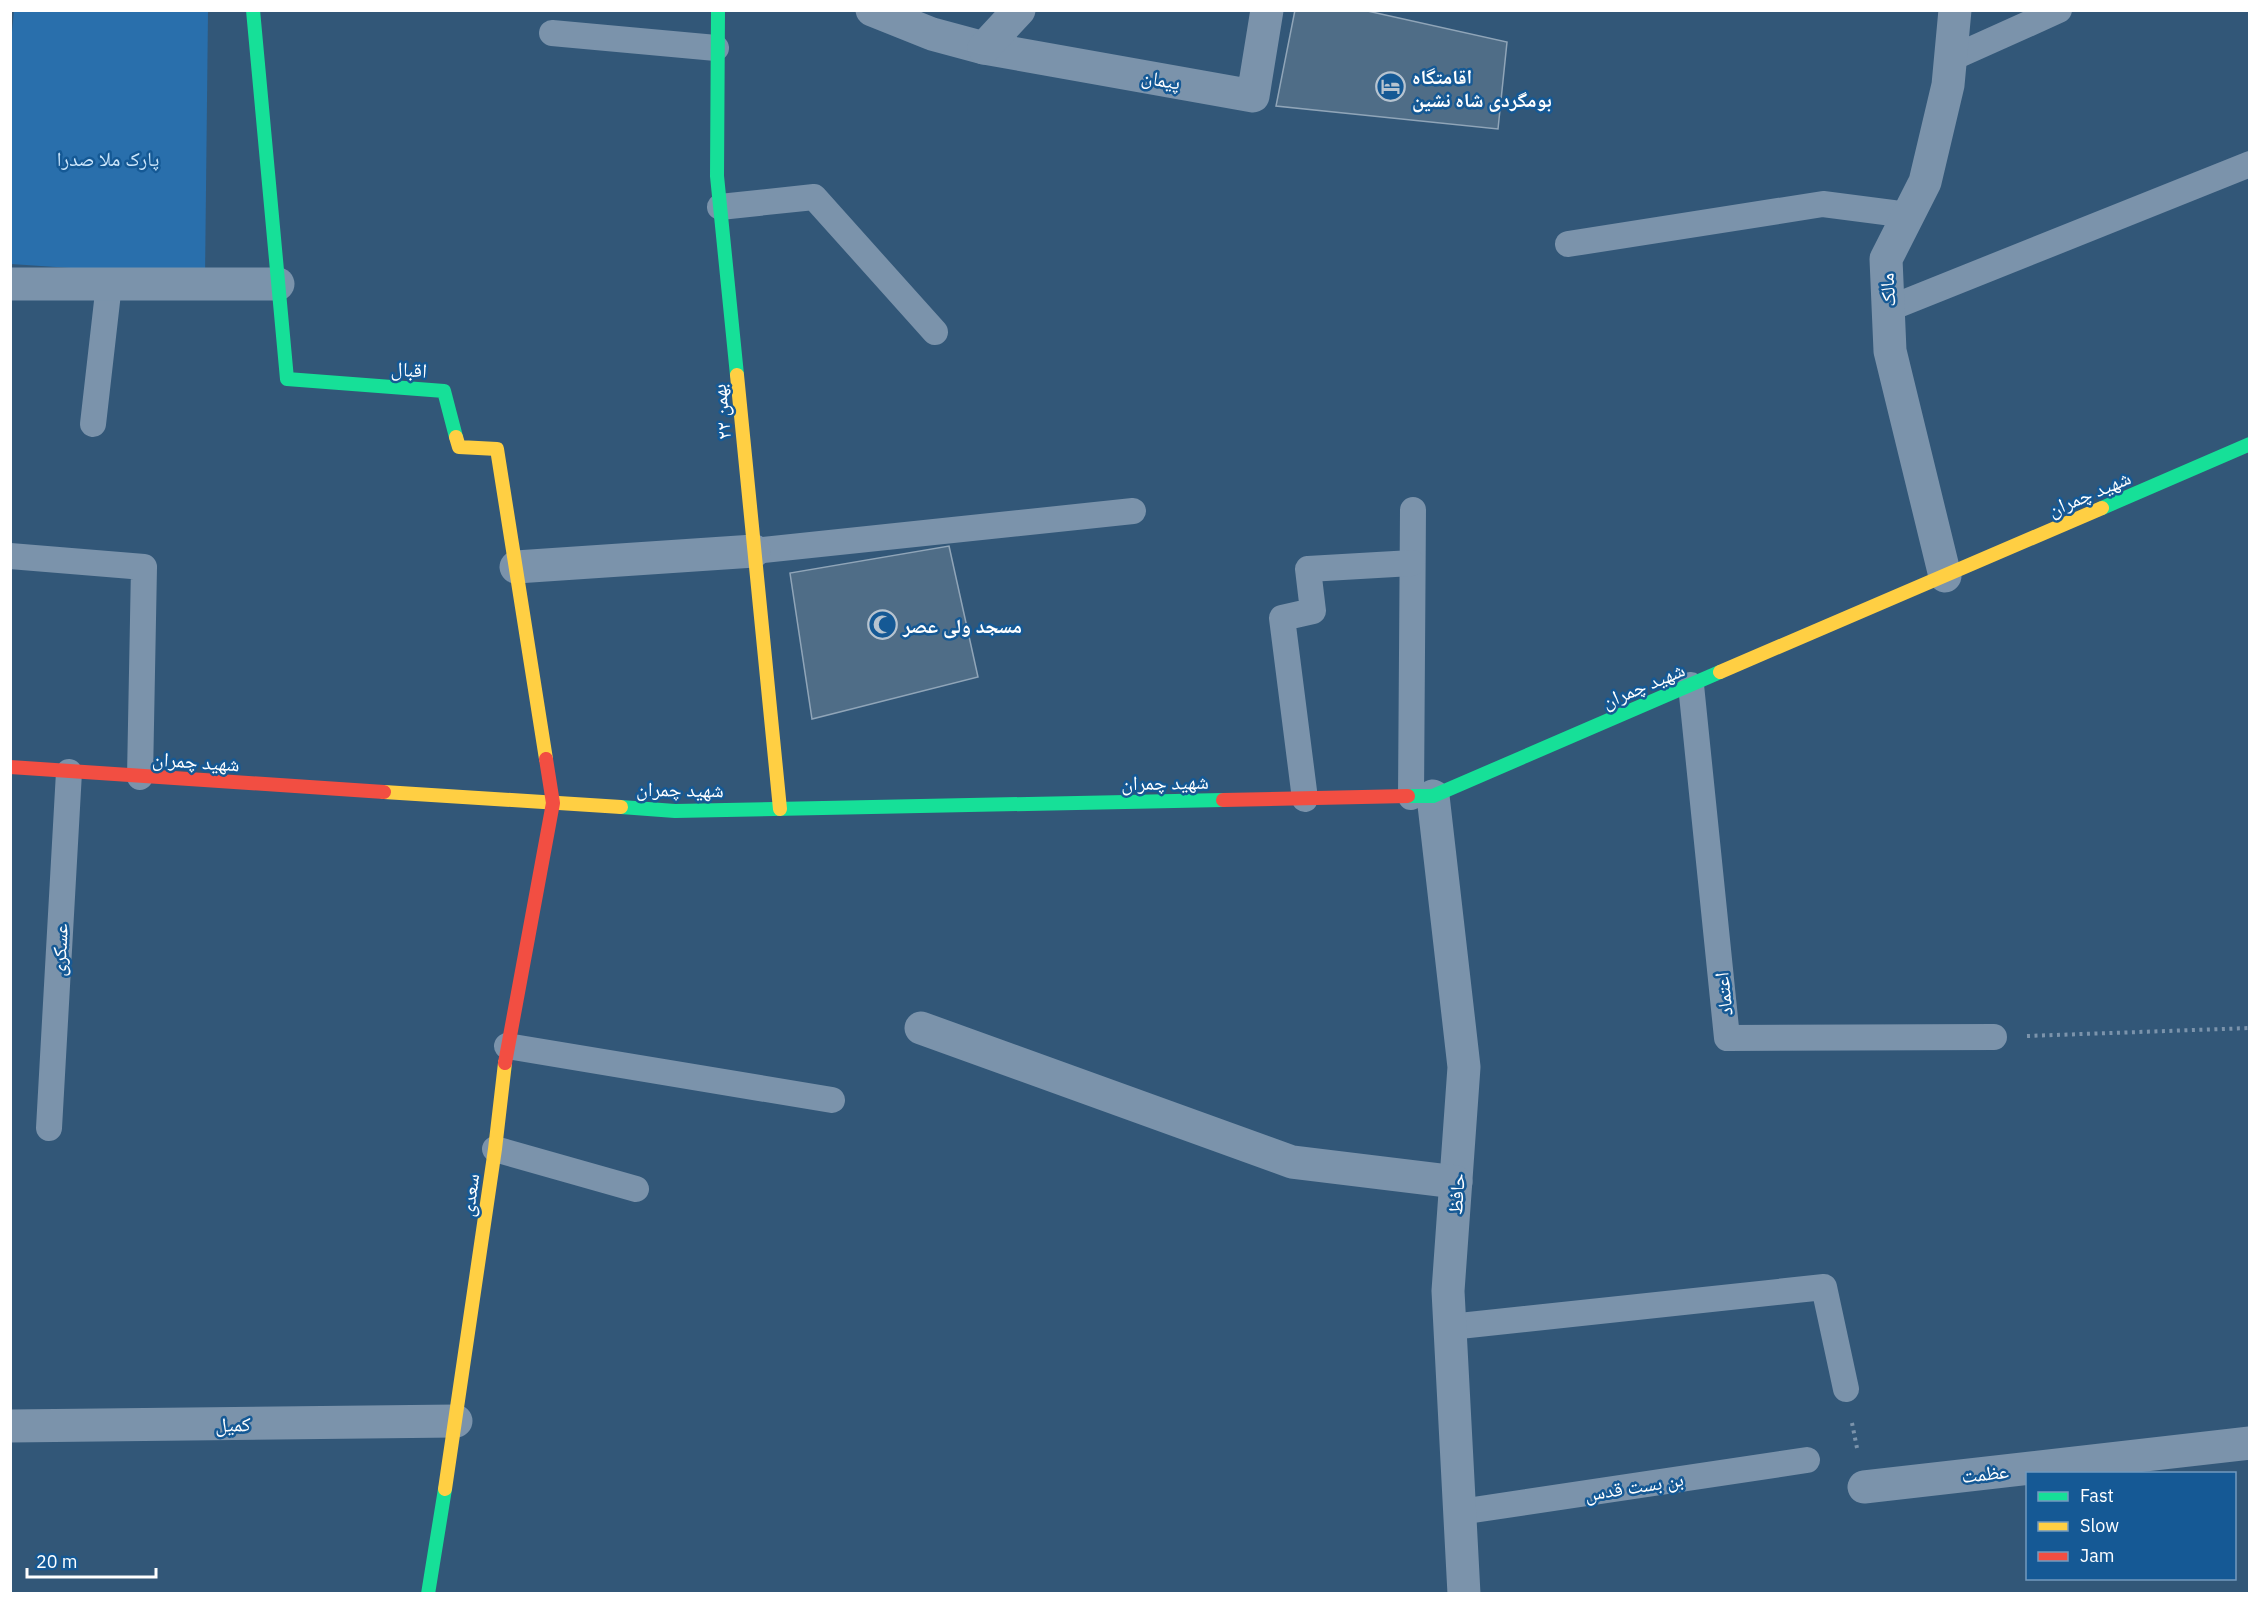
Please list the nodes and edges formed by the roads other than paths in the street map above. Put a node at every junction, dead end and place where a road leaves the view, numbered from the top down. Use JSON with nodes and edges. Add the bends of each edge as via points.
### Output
{"nodes":[{"id":1,"x":253,"y":10,"type":"edge"},
{"id":2,"x":718,"y":10,"type":"edge"},
{"id":3,"x":872,"y":10,"type":"edge"},
{"id":4,"x":1019,"y":10,"type":"edge"},
{"id":5,"x":1267,"y":10,"type":"edge"},
{"id":6,"x":1955,"y":10,"type":"edge"},
{"id":7,"x":2059,"y":10,"type":"edge"},
{"id":8,"x":552,"y":33,"type":"dead end"},
{"id":9,"x":717,"y":48,"type":"junction"},
{"id":10,"x":984,"y":48,"type":"junction"},
{"id":11,"x":1950,"y":59,"type":"junction"},
{"id":12,"x":2250,"y":164,"type":"edge"},
{"id":13,"x":720,"y":207,"type":"junction"},
{"id":14,"x":1908,"y":215,"type":"junction"},
{"id":15,"x":1568,"y":244,"type":"dead end"},
{"id":16,"x":10,"y":284,"type":"edge"},
{"id":17,"x":109,"y":284,"type":"junction"},
{"id":18,"x":278,"y":284,"type":"junction"},
{"id":19,"x":1888,"y":309,"type":"junction"},
{"id":20,"x":935,"y":332,"type":"dead end"},
{"id":21,"x":93,"y":424,"type":"dead end"},
{"id":22,"x":2250,"y":444,"type":"edge"},
{"id":23,"x":1413,"y":510,"type":"dead end"},
{"id":24,"x":1133,"y":511,"type":"dead end"},
{"id":25,"x":754,"y":551,"type":"junction"},
{"id":26,"x":10,"y":556,"type":"edge"},
{"id":27,"x":1412,"y":563,"type":"junction"},
{"id":28,"x":516,"y":567,"type":"junction"},
{"id":29,"x":1945,"y":576,"type":"junction"},
{"id":30,"x":1691,"y":685,"type":"junction"},
{"id":31,"x":10,"y":767,"type":"edge"},
{"id":32,"x":69,"y":772,"type":"junction"},
{"id":33,"x":140,"y":777,"type":"junction"},
{"id":34,"x":1422,"y":797,"type":"junction"},
{"id":35,"x":1305,"y":799,"type":"junction"},
{"id":36,"x":553,"y":804,"type":"junction"},
{"id":37,"x":780,"y":809,"type":"junction"},
{"id":38,"x":921,"y":1028,"type":"dead end"},
{"id":39,"x":1994,"y":1037,"type":"road end"},
{"id":40,"x":507,"y":1046,"type":"junction"},
{"id":41,"x":832,"y":1100,"type":"dead end"},
{"id":42,"x":49,"y":1128,"type":"dead end"},
{"id":43,"x":495,"y":1149,"type":"junction"},
{"id":44,"x":1456,"y":1182,"type":"junction"},
{"id":45,"x":636,"y":1189,"type":"dead end"},
{"id":46,"x":1450,"y":1327,"type":"junction"},
{"id":47,"x":1846,"y":1389,"type":"road end"},
{"id":48,"x":456,"y":1421,"type":"junction"},
{"id":49,"x":10,"y":1426,"type":"edge"},
{"id":50,"x":2250,"y":1443,"type":"edge"},
{"id":51,"x":1808,"y":1460,"type":"dead end"},
{"id":52,"x":1864,"y":1487,"type":"road end"},
{"id":53,"x":1460,"y":1512,"type":"junction"},
{"id":54,"x":428,"y":1593,"type":"edge"},
{"id":55,"x":1464,"y":1593,"type":"edge"}],
"edges":[{"from":1,"to":18,"type":"street","name":"اقبال"},
{"from":2,"to":9,"type":"street","name":"۲۲ بهمن"},
{"from":3,"to":10,"type":"street","name":"پیمان","via":[[932,34]]},
{"from":4,"to":10,"type":"street"},
{"from":5,"to":10,"type":"street","name":"پیمان","via":[[1253,96]]},
{"from":6,"to":11,"type":"street","name":"مالک"},
{"from":7,"to":11,"type":"lane"},
{"from":8,"to":9,"type":"lane"},
{"from":9,"to":13,"type":"street","name":"۲۲ بهمن"},
{"from":11,"to":14,"type":"street","name":"مالک","via":[[1948,85],[1926,182]]},
{"from":12,"to":19,"type":"lane"},
{"from":13,"to":20,"type":"lane","via":[[814,197]]},
{"from":13,"to":25,"type":"street","name":"۲۲ بهمن"},
{"from":14,"to":15,"type":"lane","via":[[1823,204]]},
{"from":14,"to":19,"type":"street","name":"مالک","via":[[1886,259]]},
{"from":16,"to":17,"type":"street"},
{"from":17,"to":18,"type":"street"},
{"from":17,"to":21,"type":"lane"},
{"from":18,"to":28,"type":"street","name":"اقبال","via":[[287,379],[444,391],[459,447],[497,448]]},
{"from":19,"to":29,"type":"street","name":"مالک","via":[[1890,351]]},
{"from":22,"to":29,"type":"street","name":"شهید چمران"},
{"from":23,"to":27,"type":"lane"},
{"from":24,"to":25,"type":"lane"},
{"from":25,"to":28,"type":"street"},
{"from":25,"to":37,"type":"street","name":"۲۲ بهمن"},
{"from":26,"to":33,"type":"lane","via":[[144,567]]},
{"from":27,"to":34,"type":"lane"},
{"from":27,"to":35,"type":"lane","via":[[1308,569],[1313,611],[1282,618]]},
{"from":28,"to":36,"type":"street","name":"اقبال"},
{"from":29,"to":30,"type":"street","name":"شهید چمران"},
{"from":30,"to":34,"type":"street","name":"شهید چمران"},
{"from":30,"to":39,"type":"lane","name":"اعتماد","via":[[1727,1038]]},
{"from":31,"to":32,"type":"street","name":"شهید چمران"},
{"from":32,"to":33,"type":"street","name":"شهید چمران"},
{"from":32,"to":42,"type":"lane","name":"عسکری"},
{"from":33,"to":36,"type":"street","name":"شهید چمران"},
{"from":34,"to":35,"type":"street","name":"شهید چمران"},
{"from":34,"to":44,"type":"street","name":"حافظ","via":[[1464,1067]]},
{"from":35,"to":37,"type":"street","name":"شهید چمران"},
{"from":36,"to":37,"type":"street","name":"شهید چمران","via":[[675,811]]},
{"from":36,"to":40,"type":"street","name":"سعدی"},
{"from":38,"to":44,"type":"street","via":[[1292,1162]]},
{"from":40,"to":41,"type":"lane"},
{"from":40,"to":43,"type":"street","name":"سعدی"},
{"from":43,"to":45,"type":"lane"},
{"from":43,"to":48,"type":"street","name":"سعدی"},
{"from":44,"to":46,"type":"street","name":"حافظ","via":[[1448,1291]]},
{"from":46,"to":47,"type":"lane","via":[[1824,1287]]},
{"from":46,"to":53,"type":"street","name":"حافظ"},
{"from":48,"to":49,"type":"street","name":"کمیل"},
{"from":48,"to":54,"type":"street","name":"سعدی"},
{"from":50,"to":52,"type":"street","name":"عظمت"},
{"from":51,"to":53,"type":"lane","name":"بن بست قدس"},
{"from":53,"to":55,"type":"street","name":"حافظ"}]}
